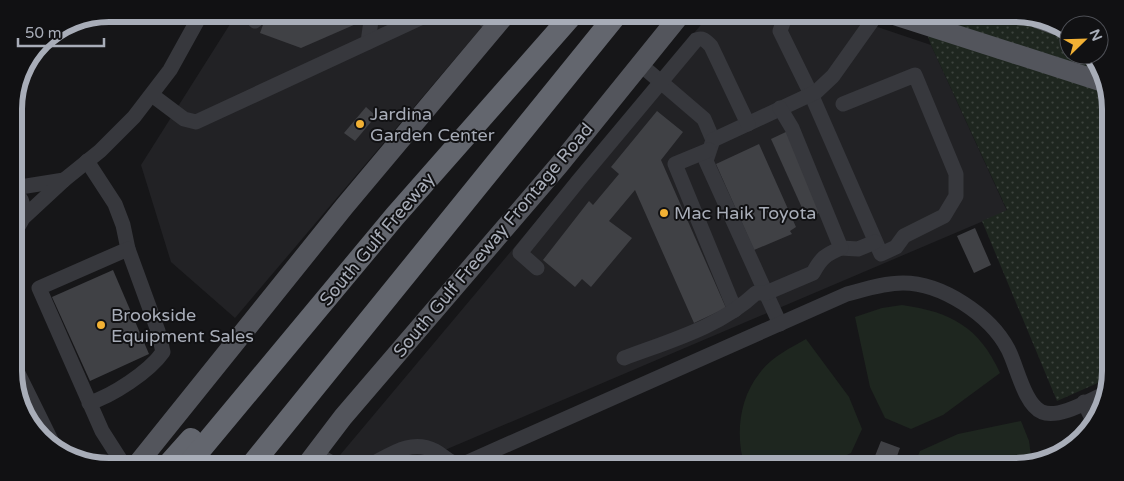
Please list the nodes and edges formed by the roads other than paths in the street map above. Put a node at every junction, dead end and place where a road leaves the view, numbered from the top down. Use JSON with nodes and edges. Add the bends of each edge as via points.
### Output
{"nodes":[{"id":1,"x":197,"y":22,"type":"edge"},
{"id":2,"x":371,"y":22,"type":"edge"},
{"id":3,"x":382,"y":22,"type":"edge"},
{"id":4,"x":411,"y":22,"type":"edge"},
{"id":5,"x":500,"y":22,"type":"edge"},
{"id":6,"x":566,"y":22,"type":"edge"},
{"id":7,"x":611,"y":22,"type":"edge"},
{"id":8,"x":783,"y":22,"type":"edge"},
{"id":9,"x":871,"y":22,"type":"edge"},
{"id":10,"x":916,"y":22,"type":"edge"},
{"id":11,"x":665,"y":23,"type":"edge"},
{"id":12,"x":393,"y":30,"type":"junction"},
{"id":13,"x":368,"y":42,"type":"junction"},
{"id":14,"x":640,"y":65,"type":"junction"},
{"id":15,"x":1096,"y":80,"type":"edge"},
{"id":16,"x":661,"y":82,"type":"junction"},
{"id":17,"x":811,"y":94,"type":"junction"},
{"id":18,"x":152,"y":95,"type":"junction"},
{"id":19,"x":843,"y":104,"type":"dead end"},
{"id":20,"x":780,"y":108,"type":"junction"},
{"id":21,"x":748,"y":124,"type":"junction"},
{"id":22,"x":711,"y":145,"type":"junction"},
{"id":23,"x":87,"y":162,"type":"junction"},
{"id":24,"x":440,"y":164,"type":"junction"},
{"id":25,"x":64,"y":180,"type":"junction"},
{"id":26,"x":23,"y":188,"type":"edge"},
{"id":27,"x":23,"y":221,"type":"edge"},
{"id":28,"x":875,"y":242,"type":"junction"},
{"id":29,"x":842,"y":248,"type":"junction"},
{"id":30,"x":128,"y":249,"type":"junction"},
{"id":31,"x":537,"y":268,"type":"dead end"},
{"id":32,"x":766,"y":293,"type":"junction"},
{"id":33,"x":735,"y":310,"type":"junction"},
{"id":34,"x":377,"y":311,"type":"junction"},
{"id":35,"x":780,"y":324,"type":"junction"},
{"id":36,"x":624,"y":358,"type":"dead end"},
{"id":37,"x":23,"y":383,"type":"edge"},
{"id":38,"x":1098,"y":396,"type":"edge"},
{"id":39,"x":1084,"y":402,"type":"junction"},
{"id":40,"x":89,"y":403,"type":"junction"},
{"id":41,"x":1090,"y":415,"type":"edge"},
{"id":42,"x":47,"y":431,"type":"edge"},
{"id":43,"x":118,"y":458,"type":"edge"},
{"id":44,"x":142,"y":458,"type":"edge"},
{"id":45,"x":174,"y":458,"type":"edge"},
{"id":46,"x":193,"y":458,"type":"edge"},
{"id":47,"x":257,"y":458,"type":"edge"},
{"id":48,"x":273,"y":458,"type":"edge"},
{"id":49,"x":312,"y":458,"type":"edge"},
{"id":50,"x":385,"y":458,"type":"edge"},
{"id":51,"x":444,"y":458,"type":"edge"},
{"id":52,"x":479,"y":458,"type":"edge"}],
"edges":[{"from":1,"to":18,"type":"street"},
{"from":2,"to":13,"type":"street"},
{"from":3,"to":12,"type":"street"},
{"from":4,"to":12,"type":"street"},
{"from":5,"to":44,"type":"main road","via":[[344,207]]},
{"from":6,"to":24,"type":"highway","name":"South Gulf Freeway"},
{"from":7,"to":34,"type":"highway"},
{"from":8,"to":17,"type":"street","via":[[780,31]]},
{"from":9,"to":17,"type":"street","via":[[833,76]]},
{"from":10,"to":15,"type":"main road"},
{"from":11,"to":14,"type":"main road","name":"South Gulf Freeway Frontage Road"},
{"from":12,"to":13,"type":"street"},
{"from":13,"to":18,"type":"street","via":[[196,122],[184,119]]},
{"from":14,"to":16,"type":"street"},
{"from":14,"to":49,"type":"main road","name":"South Gulf Freeway Frontage Road"},
{"from":16,"to":21,"type":"street","via":[[696,40],[705,40],[711,46]]},
{"from":16,"to":22,"type":"street","via":[[704,119]]},
{"from":16,"to":31,"type":"street","via":[[520,253]]},
{"from":17,"to":20,"type":"street"},
{"from":17,"to":28,"type":"street"},
{"from":18,"to":23,"type":"street","via":[[128,124]]},
{"from":19,"to":28,"type":"street","via":[[915,74],[956,174],[956,196],[944,216],[904,236],[896,247],[881,254]]},
{"from":20,"to":21,"type":"street"},
{"from":20,"to":29,"type":"street","via":[[792,128]]},
{"from":21,"to":22,"type":"street"},
{"from":22,"to":32,"type":"street","via":[[706,161]]},
{"from":22,"to":33,"type":"street","via":[[675,164]]},
{"from":23,"to":25,"type":"street"},
{"from":23,"to":30,"type":"street","via":[[115,204]]},
{"from":24,"to":45,"type":"highway","via":[[362,238]]},
{"from":24,"to":46,"type":"highway","name":"South Gulf Freeway"},
{"from":25,"to":26,"type":"street"},
{"from":25,"to":27,"type":"street"},
{"from":28,"to":29,"type":"street","via":[[858,249]]},
{"from":29,"to":32,"type":"street","via":[[825,255],[813,274]]},
{"from":30,"to":40,"type":"street","via":[[163,352],[156,363],[144,372],[103,399]]},
{"from":30,"to":40,"type":"street","via":[[39,288]]},
{"from":32,"to":33,"type":"street","via":[[756,293]]},
{"from":32,"to":35,"type":"street"},
{"from":33,"to":36,"type":"street","via":[[703,328]]},
{"from":34,"to":47,"type":"highway"},
{"from":34,"to":48,"type":"highway","via":[[355,360]]},
{"from":35,"to":39,"type":"street","via":[[847,294],[876,286],[904,283],[938,289],[991,326],[1008,348],[1035,407],[1053,414]]},
{"from":35,"to":52,"type":"street"},
{"from":37,"to":42,"type":"street"},
{"from":38,"to":39,"type":"street"},
{"from":39,"to":41,"type":"street"},
{"from":40,"to":43,"type":"street"},
{"from":50,"to":51,"type":"street","via":[[406,447],[425,446]]}]}
